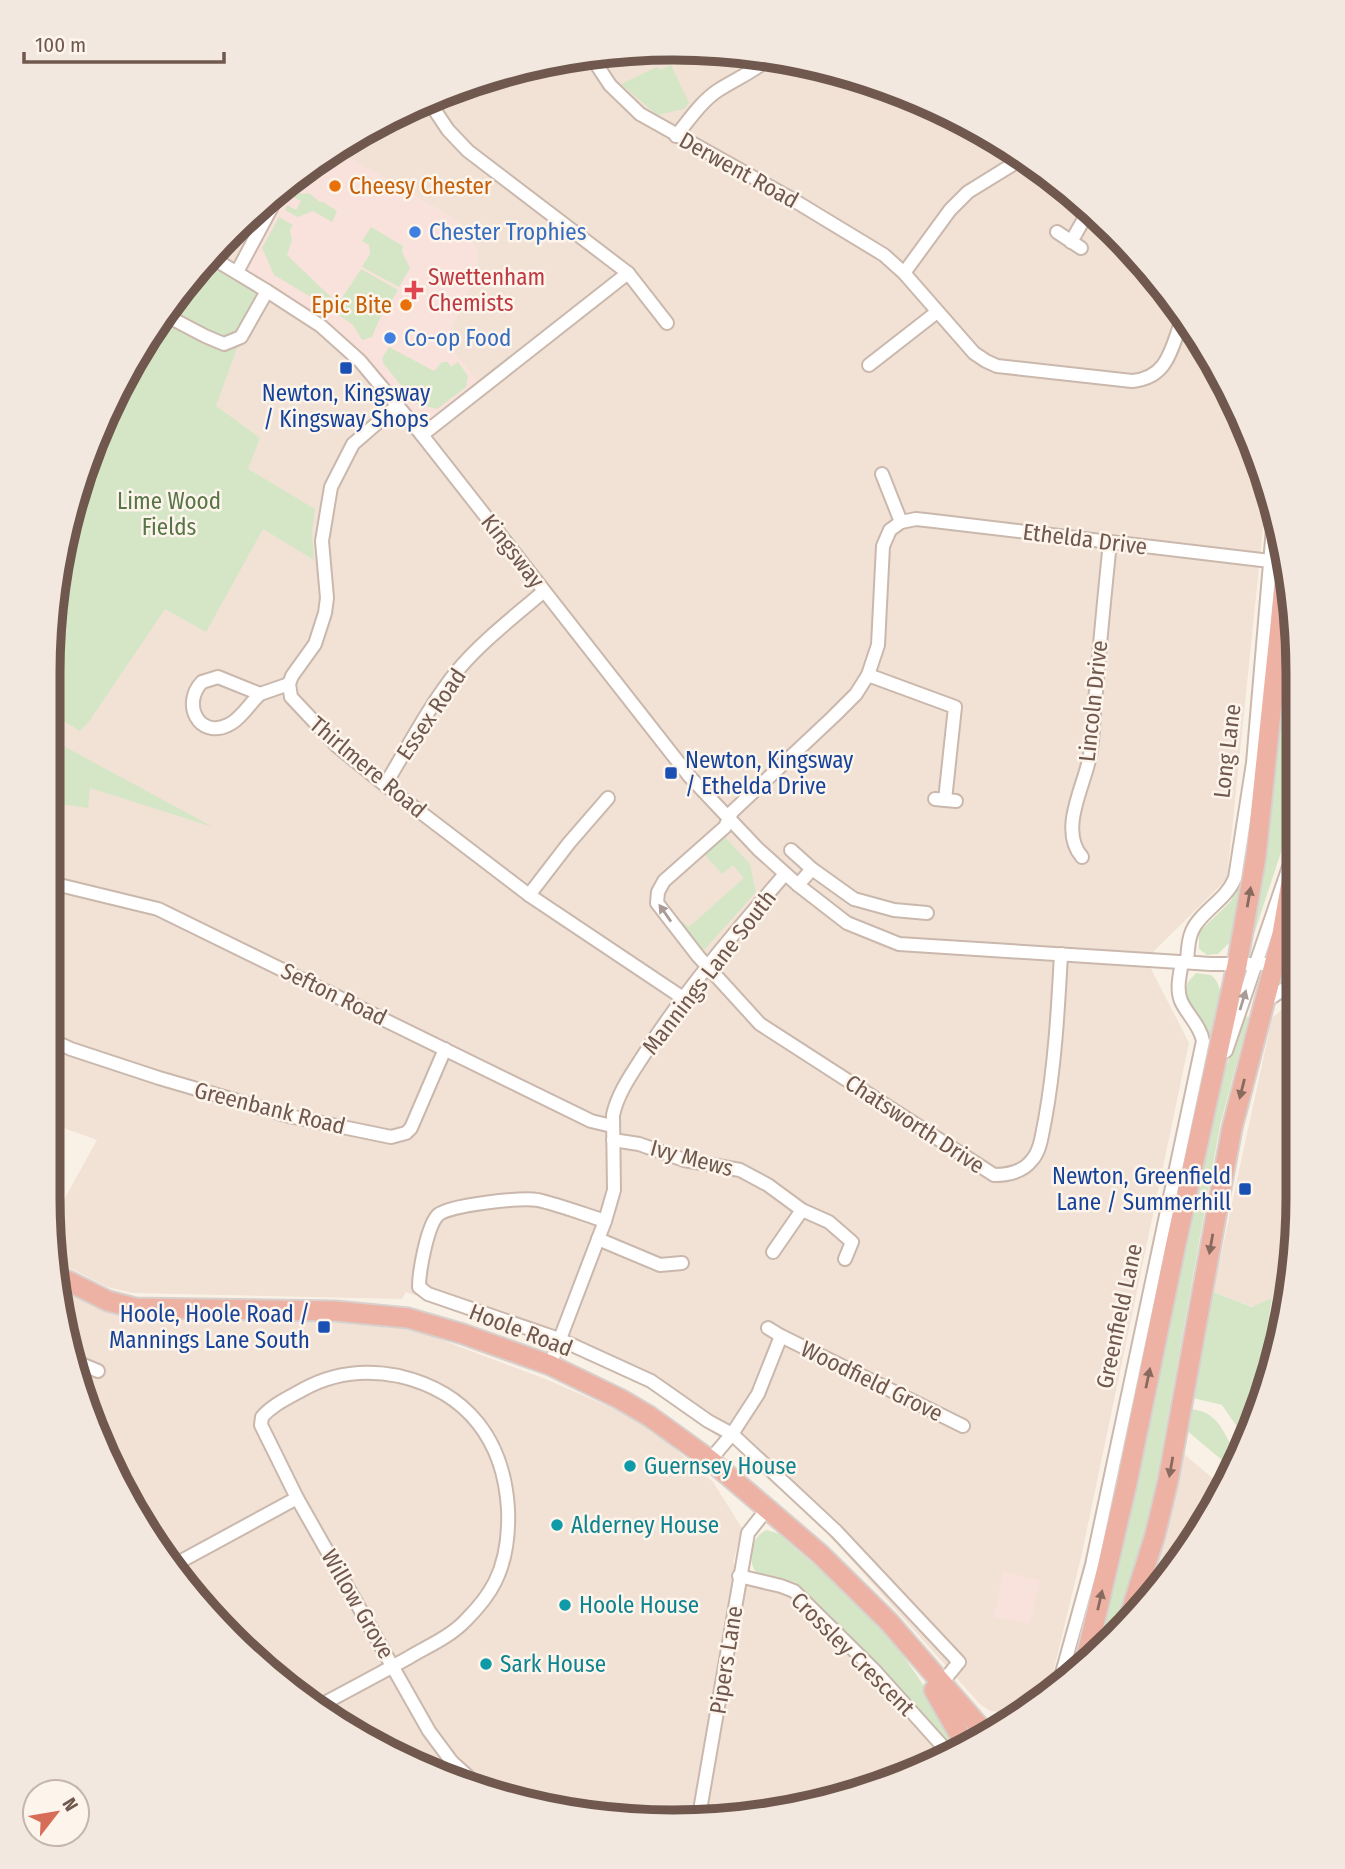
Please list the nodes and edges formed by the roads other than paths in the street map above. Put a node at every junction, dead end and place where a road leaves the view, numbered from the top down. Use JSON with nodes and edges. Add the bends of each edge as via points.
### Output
{"nodes":[{"id":1,"x":597,"y":65,"type":"edge"},
{"id":2,"x":758,"y":66,"type":"edge"},
{"id":3,"x":433,"y":108,"type":"edge"},
{"id":4,"x":676,"y":136,"type":"junction"},
{"id":5,"x":1014,"y":164,"type":"edge"},
{"id":6,"x":270,"y":210,"type":"edge"},
{"id":7,"x":1085,"y":220,"type":"edge"},
{"id":8,"x":1057,"y":232,"type":"dead end"},
{"id":9,"x":218,"y":261,"type":"edge"},
{"id":10,"x":237,"y":272,"type":"junction"},
{"id":11,"x":628,"y":273,"type":"junction"},
{"id":12,"x":904,"y":273,"type":"junction"},
{"id":13,"x":267,"y":290,"type":"junction"},
{"id":14,"x":937,"y":312,"type":"junction"},
{"id":15,"x":172,"y":319,"type":"edge"},
{"id":16,"x":667,"y":323,"type":"dead end"},
{"id":17,"x":1179,"y":328,"type":"edge"},
{"id":18,"x":869,"y":365,"type":"dead end"},
{"id":19,"x":398,"y":405,"type":"junction"},
{"id":20,"x":422,"y":435,"type":"junction"},
{"id":21,"x":882,"y":474,"type":"dead end"},
{"id":22,"x":901,"y":522,"type":"junction"},
{"id":23,"x":1110,"y":541,"type":"junction"},
{"id":24,"x":1276,"y":565,"type":"edge"},
{"id":25,"x":1277,"y":573,"type":"edge"},
{"id":26,"x":1277,"y":574,"type":"edge"},
{"id":27,"x":544,"y":592,"type":"junction"},
{"id":28,"x":869,"y":675,"type":"junction"},
{"id":29,"x":289,"y":684,"type":"junction"},
{"id":30,"x":260,"y":694,"type":"junction"},
{"id":31,"x":384,"y":785,"type":"junction"},
{"id":32,"x":608,"y":798,"type":"dead end"},
{"id":33,"x":945,"y":800,"type":"dead end"},
{"id":34,"x":729,"y":820,"type":"junction"},
{"id":35,"x":791,"y":850,"type":"dead end"},
{"id":36,"x":1082,"y":857,"type":"dead end"},
{"id":37,"x":812,"y":869,"type":"junction"},
{"id":38,"x":785,"y":874,"type":"junction"},
{"id":39,"x":1286,"y":875,"type":"edge"},
{"id":40,"x":60,"y":885,"type":"edge"},
{"id":41,"x":798,"y":885,"type":"junction"},
{"id":42,"x":529,"y":895,"type":"junction"},
{"id":43,"x":1286,"y":911,"type":"edge"},
{"id":44,"x":918,"y":917,"type":"dead end"},
{"id":45,"x":1061,"y":954,"type":"junction"},
{"id":46,"x":1184,"y":962,"type":"junction"},
{"id":47,"x":1255,"y":964,"type":"junction"},
{"id":48,"x":707,"y":967,"type":"junction"},
{"id":49,"x":1286,"y":968,"type":"edge"},
{"id":50,"x":1286,"y":988,"type":"edge"},
{"id":51,"x":683,"y":998,"type":"junction"},
{"id":52,"x":1263,"y":1003,"type":"junction"},
{"id":53,"x":60,"y":1044,"type":"edge"},
{"id":54,"x":445,"y":1049,"type":"junction"},
{"id":55,"x":613,"y":1133,"type":"junction"},
{"id":56,"x":802,"y":1210,"type":"junction"},
{"id":57,"x":605,"y":1220,"type":"junction"},
{"id":58,"x":598,"y":1239,"type":"junction"},
{"id":59,"x":773,"y":1252,"type":"dead end"},
{"id":60,"x":845,"y":1259,"type":"dead end"},
{"id":61,"x":682,"y":1263,"type":"dead end"},
{"id":62,"x":65,"y":1280,"type":"edge"},
{"id":63,"x":768,"y":1328,"type":"dead end"},
{"id":64,"x":781,"y":1336,"type":"junction"},
{"id":65,"x":559,"y":1339,"type":"junction"},
{"id":66,"x":83,"y":1365,"type":"edge"},
{"id":67,"x":550,"y":1365,"type":"junction"},
{"id":68,"x":98,"y":1371,"type":"dead end"},
{"id":69,"x":963,"y":1426,"type":"dead end"},
{"id":70,"x":732,"y":1434,"type":"junction"},
{"id":71,"x":710,"y":1460,"type":"junction"},
{"id":72,"x":297,"y":1498,"type":"junction"},
{"id":73,"x":766,"y":1509,"type":"junction"},
{"id":74,"x":180,"y":1562,"type":"edge"},
{"id":75,"x":739,"y":1576,"type":"junction"},
{"id":76,"x":1135,"y":1599,"type":"edge"},
{"id":77,"x":890,"y":1622,"type":"junction"},
{"id":78,"x":1089,"y":1646,"type":"edge"},
{"id":79,"x":393,"y":1666,"type":"junction"},
{"id":80,"x":1063,"y":1668,"type":"edge"},
{"id":81,"x":941,"y":1684,"type":"junction"},
{"id":82,"x":326,"y":1702,"type":"edge"},
{"id":83,"x":983,"y":1724,"type":"edge"},
{"id":84,"x":961,"y":1737,"type":"edge"},
{"id":85,"x":943,"y":1747,"type":"edge"},
{"id":86,"x":447,"y":1767,"type":"edge"},
{"id":87,"x":700,"y":1809,"type":"edge"}],
"edges":[{"from":1,"to":4,"type":"street","name":"Derwent Road","via":[[640,114]]},
{"from":2,"to":4,"type":"street","via":[[716,91]]},
{"from":3,"to":11,"type":"street","via":[[468,151]]},
{"from":4,"to":12,"type":"street","name":"Derwent Road","via":[[799,203],[884,255]]},
{"from":5,"to":12,"type":"street","via":[[968,192]]},
{"from":6,"to":10,"type":"street"},
{"from":7,"to":8,"type":"street","via":[[1076,245]]},
{"from":9,"to":10,"type":"street","name":"Kingsway"},
{"from":10,"to":13,"type":"street","name":"Kingsway"},
{"from":11,"to":16,"type":"street"},
{"from":11,"to":20,"type":"street"},
{"from":12,"to":14,"type":"street","name":"Derwent Road"},
{"from":13,"to":15,"type":"street","via":[[241,337],[229,343],[219,343]]},
{"from":13,"to":19,"type":"street","name":"Kingsway","via":[[343,345]]},
{"from":14,"to":17,"type":"street","name":"Derwent Road","via":[[974,353],[997,366],[1132,381],[1157,374]]},
{"from":14,"to":18,"type":"street"},
{"from":19,"to":20,"type":"street","name":"Kingsway"},
{"from":19,"to":29,"type":"street","via":[[353,444],[331,487],[322,541],[325,613],[315,644]]},
{"from":20,"to":27,"type":"street","name":"Kingsway"},
{"from":21,"to":22,"type":"street"},
{"from":22,"to":23,"type":"street","name":"Ethelda Drive","via":[[934,520]]},
{"from":22,"to":28,"type":"street","via":[[890,530],[883,546],[878,645]]},
{"from":23,"to":24,"type":"street","name":"Ethelda Drive"},
{"from":23,"to":36,"type":"street","name":"Lincoln Drive","via":[[1090,758],[1077,798],[1072,837]]},
{"from":25,"to":46,"type":"street","name":"Long Lane","via":[[1235,878],[1231,889],[1195,925]]},
{"from":47,"to":26,"type":"highway","name":"Long Lane","one_way":true,"via":[[1256,856]]},
{"from":27,"to":31,"type":"street","name":"Essex Road","via":[[458,670]]},
{"from":27,"to":34,"type":"street","name":"Kingsway"},
{"from":28,"to":33,"type":"street","via":[[955,707]]},
{"from":28,"to":34,"type":"street","via":[[856,694]]},
{"from":29,"to":30,"type":"street"},
{"from":29,"to":31,"type":"street","name":"Thirlmere Road","via":[[291,697],[301,709]]},
{"from":30,"to":30,"type":"street","via":[[234,721],[220,728],[198,720],[192,705],[196,688],[210,678],[227,679]]},
{"from":31,"to":42,"type":"street","name":"Thirlmere Road"},
{"from":32,"to":42,"type":"street"},
{"from":34,"to":38,"type":"street","name":"Kingsway"},
{"from":48,"to":34,"type":"street","name":"Chatsworth Drive","one_way":true,"via":[[662,910],[657,896],[664,881]]},
{"from":35,"to":37,"type":"street"},
{"from":37,"to":41,"type":"street"},
{"from":37,"to":44,"type":"street","via":[[854,899]]},
{"from":38,"to":41,"type":"street","name":"Mannings Lane South"},
{"from":38,"to":48,"type":"street","name":"Mannings Lane South"},
{"from":39,"to":47,"type":"street"},
{"from":40,"to":54,"type":"street","name":"Sefton Road","via":[[158,909]]},
{"from":41,"to":45,"type":"street","name":"Mannings Lane South","via":[[847,923],[899,944]]},
{"from":42,"to":51,"type":"street","name":"Thirlmere Road"},
{"from":43,"to":47,"type":"highway","via":[[1282,934]]},
{"from":45,"to":46,"type":"street","name":"Mannings Lane South"},
{"from":45,"to":48,"type":"street","name":"Chatsworth Drive","via":[[1052,1081],[1039,1146],[1034,1159],[1007,1175],[994,1175],[760,1024]]},
{"from":46,"to":47,"type":"street","name":"Mannings Lane South"},
{"from":46,"to":80,"type":"street","name":"Greenfield Lane","via":[[1181,1000],[1203,1041],[1092,1565]]},
{"from":47,"to":49,"type":"street","name":"Mannings Lane South"},
{"from":47,"to":52,"type":"highway"},
{"from":78,"to":47,"type":"highway","name":"Greenfield Lane","one_way":true,"via":[[1205,1111]]},
{"from":48,"to":51,"type":"street","name":"Mannings Lane South"},
{"from":50,"to":52,"type":"street"},
{"from":51,"to":55,"type":"street","name":"Mannings Lane South","via":[[626,1083],[615,1105]]},
{"from":52,"to":76,"type":"highway","one_way":true,"via":[[1232,1128],[1168,1481]]},
{"from":53,"to":54,"type":"street","name":"Greenbank Road","via":[[289,1116],[391,1137],[411,1128]]},
{"from":54,"to":55,"type":"street","name":"Sefton Road"},
{"from":55,"to":56,"type":"street","name":"Ivy Mews","via":[[684,1160],[740,1170]]},
{"from":55,"to":57,"type":"street","name":"Mannings Lane South","via":[[614,1190]]},
{"from":56,"to":59,"type":"street"},
{"from":56,"to":60,"type":"street","name":"Ivy Mews","via":[[829,1222],[852,1242]]},
{"from":57,"to":58,"type":"street","name":"Mannings Lane South"},
{"from":57,"to":65,"type":"street","name":"Hoole Road","via":[[535,1199],[452,1209],[439,1213],[432,1223],[419,1287]]},
{"from":58,"to":61,"type":"street","via":[[660,1265]]},
{"from":58,"to":65,"type":"street","name":"Mannings Lane South"},
{"from":62,"to":67,"type":"highway","name":"Hoole Road","via":[[108,1301],[135,1308],[335,1311],[408,1318]]},
{"from":63,"to":64,"type":"street","name":"Woodfield Grove"},
{"from":64,"to":69,"type":"street","name":"Woodfield Grove"},
{"from":64,"to":70,"type":"street","name":"Woodfield Grove","via":[[758,1394]]},
{"from":65,"to":67,"type":"street","name":"Mannings Lane South"},
{"from":65,"to":70,"type":"street","name":"Hoole Road","via":[[651,1381]]},
{"from":66,"to":68,"type":"street"},
{"from":67,"to":71,"type":"highway","name":"Hoole Road","via":[[649,1416]]},
{"from":70,"to":71,"type":"street","name":"Woodfield Grove"},
{"from":70,"to":81,"type":"street","name":"Hoole Road","via":[[836,1531],[959,1662]]},
{"from":71,"to":73,"type":"highway","name":"Hoole Road"},
{"from":72,"to":74,"type":"street"},
{"from":72,"to":79,"type":"street","name":"Willow Grove"},
{"from":72,"to":79,"type":"street","name":"Willow Grove","via":[[264,1433],[262,1417],[320,1381],[378,1372],[412,1379],[450,1397],[491,1442],[503,1472],[508,1514],[496,1581],[456,1630]]},
{"from":73,"to":75,"type":"street","name":"Pipers Lane","via":[[748,1533]]},
{"from":73,"to":77,"type":"highway","name":"Hoole Road"},
{"from":75,"to":85,"type":"street","name":"Crossley Crescent","via":[[794,1591]]},
{"from":75,"to":87,"type":"street","name":"Pipers Lane"},
{"from":77,"to":81,"type":"highway","name":"Hoole Road"},
{"from":77,"to":84,"type":"highway","name":"Hoole Road"},
{"from":79,"to":82,"type":"street"},
{"from":79,"to":86,"type":"street","name":"Willow Grove"},
{"from":81,"to":83,"type":"highway","name":"Hoole Road"}]}
